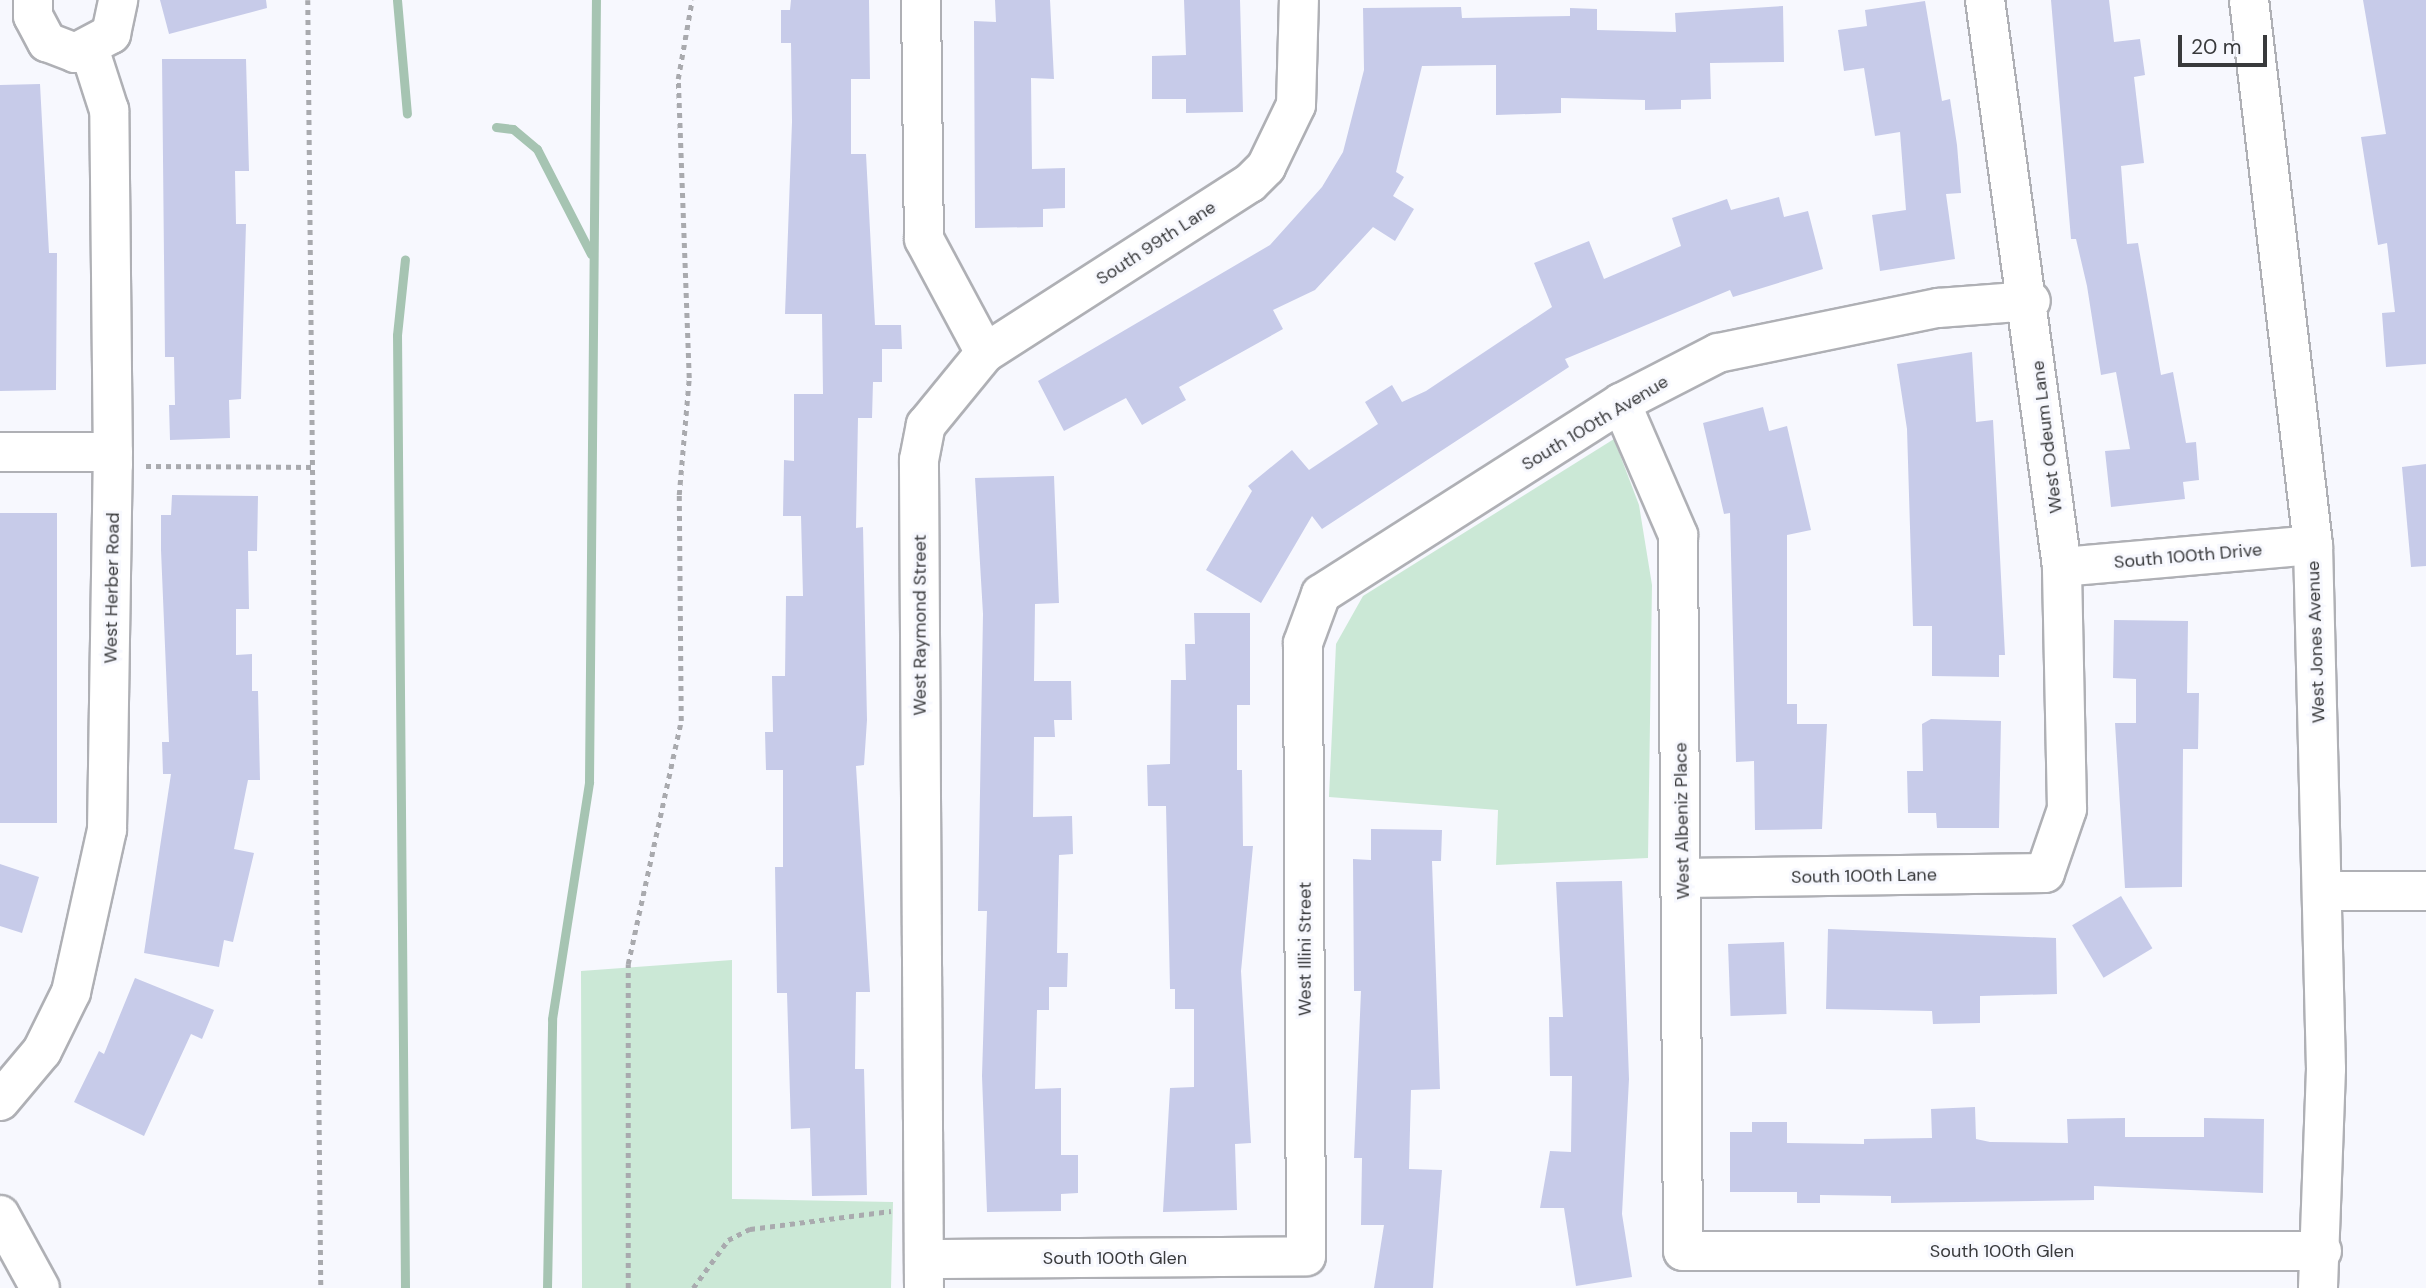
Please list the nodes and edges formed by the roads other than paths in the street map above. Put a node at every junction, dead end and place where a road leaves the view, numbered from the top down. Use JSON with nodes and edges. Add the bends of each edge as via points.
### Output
{"nodes":[{"id":1,"x":33,"y":0,"type":"edge"},
{"id":2,"x":118,"y":0,"type":"edge"},
{"id":3,"x":921,"y":0,"type":"edge"},
{"id":4,"x":1299,"y":0,"type":"edge"},
{"id":5,"x":1985,"y":0,"type":"edge"},
{"id":6,"x":2249,"y":0,"type":"edge"},
{"id":7,"x":90,"y":51,"type":"junction"},
{"id":8,"x":2031,"y":301,"type":"junction"},
{"id":9,"x":985,"y":353,"type":"junction"},
{"id":10,"x":1621,"y":403,"type":"junction"},
{"id":11,"x":0,"y":452,"type":"edge"},
{"id":12,"x":113,"y":459,"type":"junction"},
{"id":13,"x":2313,"y":545,"type":"junction"},
{"id":14,"x":2062,"y":568,"type":"junction"},
{"id":15,"x":1303,"y":643,"type":"joint"},
{"id":16,"x":2045,"y":873,"type":"joint"},
{"id":17,"x":1683,"y":878,"type":"junction"},
{"id":18,"x":2323,"y":891,"type":"junction"},
{"id":19,"x":2426,"y":891,"type":"edge"},
{"id":20,"x":0,"y":1101,"type":"edge"},
{"id":21,"x":0,"y":1215,"type":"edge"},
{"id":22,"x":1683,"y":1251,"type":"joint"},
{"id":23,"x":2322,"y":1251,"type":"junction"},
{"id":24,"x":1306,"y":1256,"type":"joint"},
{"id":25,"x":923,"y":1274,"type":"edge"},
{"id":26,"x":40,"y":1288,"type":"edge"},
{"id":27,"x":2318,"y":1288,"type":"edge"}],
"edges":[{"from":1,"to":7,"type":"street","via":[[33,16],[47,42],[60,50]]},
{"from":2,"to":7,"type":"street","via":[[111,34]]},
{"from":3,"to":9,"type":"street","via":[[923,239]]},
{"from":4,"to":9,"type":"street","name":"South 99th Lane","via":[[1296,105],[1276,152],[1250,183]]},
{"from":5,"to":8,"type":"street","name":"West Odeum Lane"},
{"from":6,"to":13,"type":"street","name":"West Jones Avenue"},
{"from":7,"to":12,"type":"street","name":"West Herber Road","via":[[109,110]]},
{"from":8,"to":10,"type":"street","name":"South 100th Avenue","via":[[1938,308],[1731,350]]},
{"from":8,"to":14,"type":"street","name":"West Odeum Lane"},
{"from":9,"to":25,"type":"street","name":"West Raymond Street","via":[[926,425],[919,460]]},
{"from":10,"to":15,"type":"street","name":"South 100th Avenue","via":[[1321,594]]},
{"from":10,"to":17,"type":"street","name":"West Albeniz Place","via":[[1678,535]]},
{"from":11,"to":12,"type":"street"},
{"from":12,"to":20,"type":"street","name":"West Herber Road","via":[[107,830],[71,992],[43,1051]]},
{"from":13,"to":14,"type":"street","name":"South 100th Drive"},
{"from":13,"to":18,"type":"street","name":"West Jones Avenue"},
{"from":14,"to":16,"type":"street","name":"West Odeum Lane","via":[[2067,808]]},
{"from":15,"to":24,"type":"street","name":"West Illini Street"},
{"from":16,"to":17,"type":"street","name":"South 100th Lane"},
{"from":17,"to":22,"type":"street","name":"West Albeniz Place"},
{"from":18,"to":19,"type":"street"},
{"from":18,"to":23,"type":"street","name":"West Jones Avenue"},
{"from":21,"to":26,"type":"street"},
{"from":22,"to":23,"type":"street","name":"South 100th Glen"},
{"from":23,"to":27,"type":"street","name":"West Jones Avenue"},
{"from":24,"to":25,"type":"street","name":"South 100th Glen"}]}
